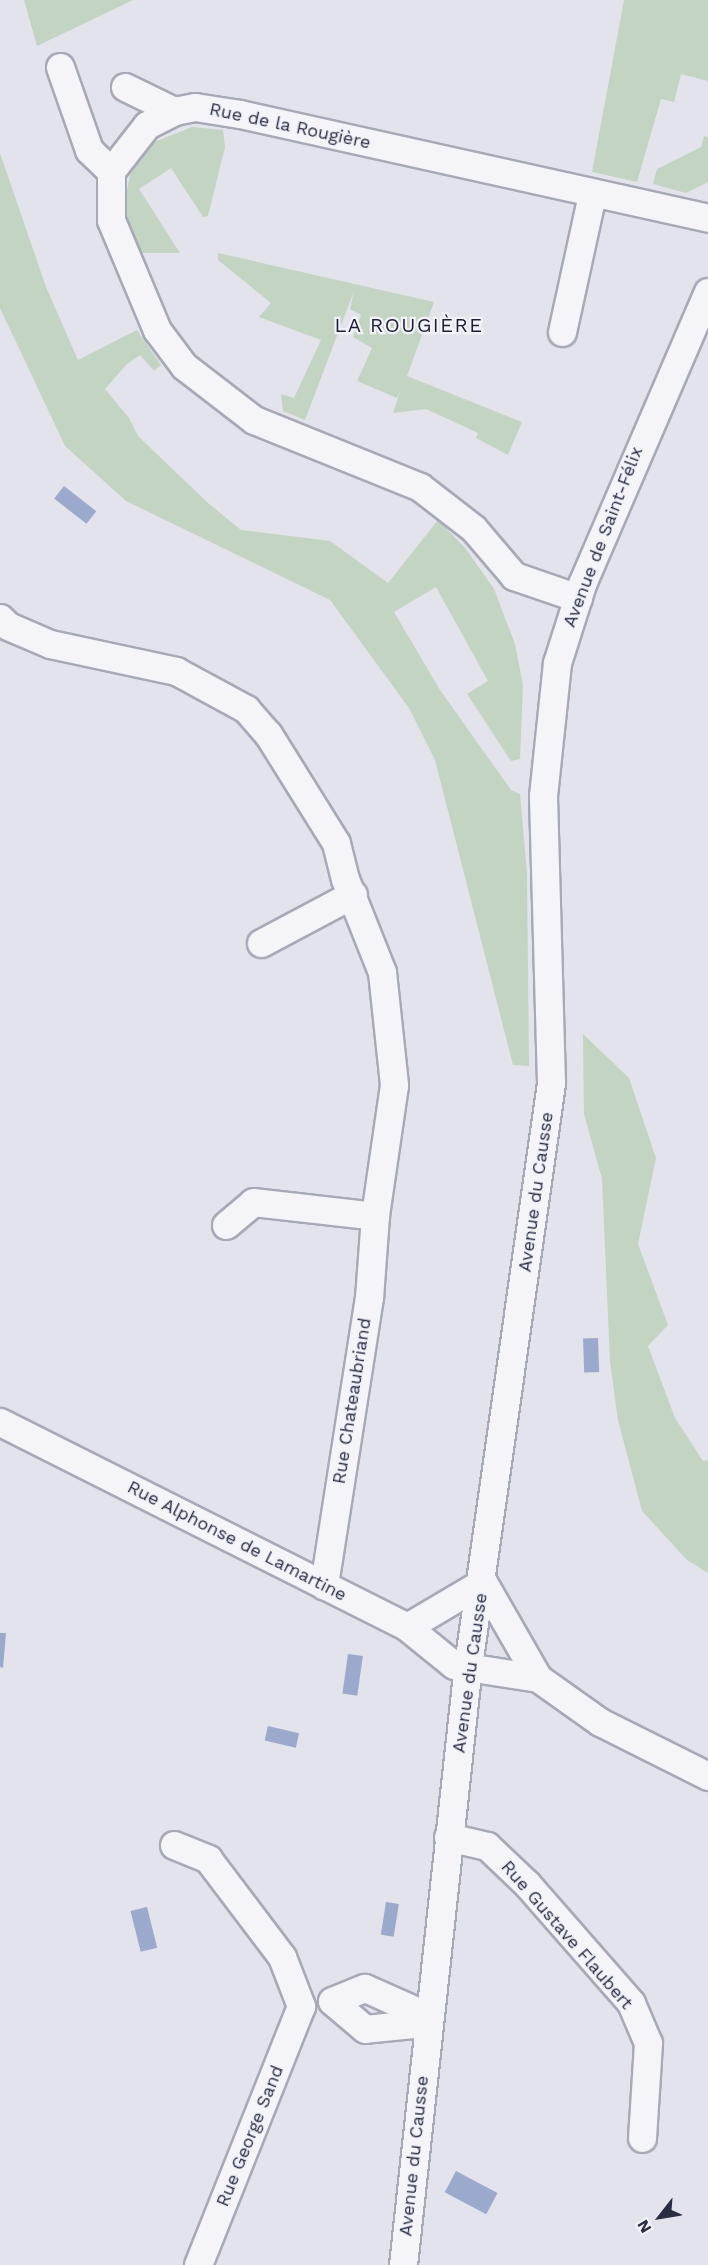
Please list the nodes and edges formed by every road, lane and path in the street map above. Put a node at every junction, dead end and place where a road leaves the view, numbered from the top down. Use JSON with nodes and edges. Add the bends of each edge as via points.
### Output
{"nodes":[{"id":1,"x":60,"y":67,"type":"dead end"},
{"id":2,"x":125,"y":87,"type":"dead end"},
{"id":3,"x":174,"y":111,"type":"junction"},
{"id":4,"x":111,"y":171,"type":"junction"},
{"id":5,"x":592,"y":194,"type":"junction"},
{"id":6,"x":708,"y":218,"type":"edge"},
{"id":7,"x":708,"y":292,"type":"edge"},
{"id":8,"x":562,"y":332,"type":"dead end"},
{"id":9,"x":578,"y":598,"type":"junction"},
{"id":10,"x":0,"y":618,"type":"edge"},
{"id":11,"x":353,"y":894,"type":"junction"},
{"id":12,"x":261,"y":943,"type":"dead end"},
{"id":13,"x":551,"y":1083,"type":"joint"},
{"id":14,"x":375,"y":1216,"type":"junction"},
{"id":15,"x":226,"y":1225,"type":"dead end"},
{"id":16,"x":0,"y":1422,"type":"edge"},
{"id":17,"x":483,"y":1582,"type":"junction"},
{"id":18,"x":324,"y":1586,"type":"junction"},
{"id":19,"x":407,"y":1627,"type":"junction"},
{"id":20,"x":468,"y":1665,"type":"junction"},
{"id":21,"x":538,"y":1678,"type":"junction"},
{"id":22,"x":708,"y":1776,"type":"edge"},
{"id":23,"x":448,"y":1837,"type":"junction"},
{"id":24,"x":174,"y":1845,"type":"dead end"},
{"id":25,"x":332,"y":2001,"type":"junction"},
{"id":26,"x":301,"y":2006,"type":"junction"},
{"id":27,"x":428,"y":2016,"type":"junction"},
{"id":28,"x":642,"y":2138,"type":"dead end"},
{"id":29,"x":198,"y":2265,"type":"edge"},
{"id":30,"x":403,"y":2265,"type":"edge"}],
"edges":[{"from":1,"to":4,"type":"street","via":[[89,150]]},
{"from":2,"to":3,"type":"street"},
{"from":3,"to":4,"type":"street","name":"Rue de la Rougière","via":[[147,125]]},
{"from":3,"to":5,"type":"street","name":"Rue de la Rougière","via":[[195,107],[240,114]]},
{"from":4,"to":9,"type":"street","via":[[111,220],[156,330],[192,374],[254,420],[420,487],[473,528],[514,576]]},
{"from":5,"to":6,"type":"street","name":"Rue de la Rougière"},
{"from":5,"to":8,"type":"street"},
{"from":7,"to":9,"type":"street","name":"Avenue de Saint-Félix","via":[[636,453]]},
{"from":9,"to":13,"type":"street","name":"Avenue de Saint-Félix","via":[[557,663],[543,796]]},
{"from":10,"to":11,"type":"street","name":"Rue Chateaubriand","via":[[8,626],[50,645],[176,671],[246,709],[268,734],[336,843]]},
{"from":11,"to":12,"type":"street"},
{"from":11,"to":14,"type":"street","name":"Rue Chateaubriand","via":[[382,972],[394,1085]]},
{"from":13,"to":17,"type":"street","name":"Avenue du Causse"},
{"from":14,"to":15,"type":"street","via":[[253,1202]]},
{"from":14,"to":18,"type":"street","name":"Rue Chateaubriand","via":[[369,1297]]},
{"from":16,"to":18,"type":"street","name":"Rue Alphonse de Lamartine"},
{"from":17,"to":19,"type":"street"},
{"from":17,"to":20,"type":"street","name":"Avenue du Causse"},
{"from":17,"to":21,"type":"street"},
{"from":18,"to":19,"type":"street","name":"Rue Alphonse de Lamartine"},
{"from":19,"to":20,"type":"street","name":"Rue Alphonse de Lamartine","via":[[454,1665]]},
{"from":20,"to":21,"type":"street","name":"Rue Alphonse de Lamartine"},
{"from":20,"to":23,"type":"street","name":"Avenue du Causse"},
{"from":21,"to":22,"type":"street","via":[[600,1722]]},
{"from":23,"to":27,"type":"street","name":"Avenue du Causse"},
{"from":23,"to":28,"type":"street","name":"Rue Gustave Flaubert","via":[[487,1846],[527,1884],[631,2003],[648,2043]]},
{"from":24,"to":26,"type":"street","via":[[208,1859],[282,1957]]},
{"from":25,"to":26,"type":"street"},
{"from":25,"to":27,"type":"street","via":[[365,1988]]},
{"from":25,"to":27,"type":"street","via":[[365,2029],[413,2024]]},
{"from":26,"to":29,"type":"street","name":"Rue George Sand"},
{"from":27,"to":30,"type":"street","name":"Avenue du Causse"}]}
